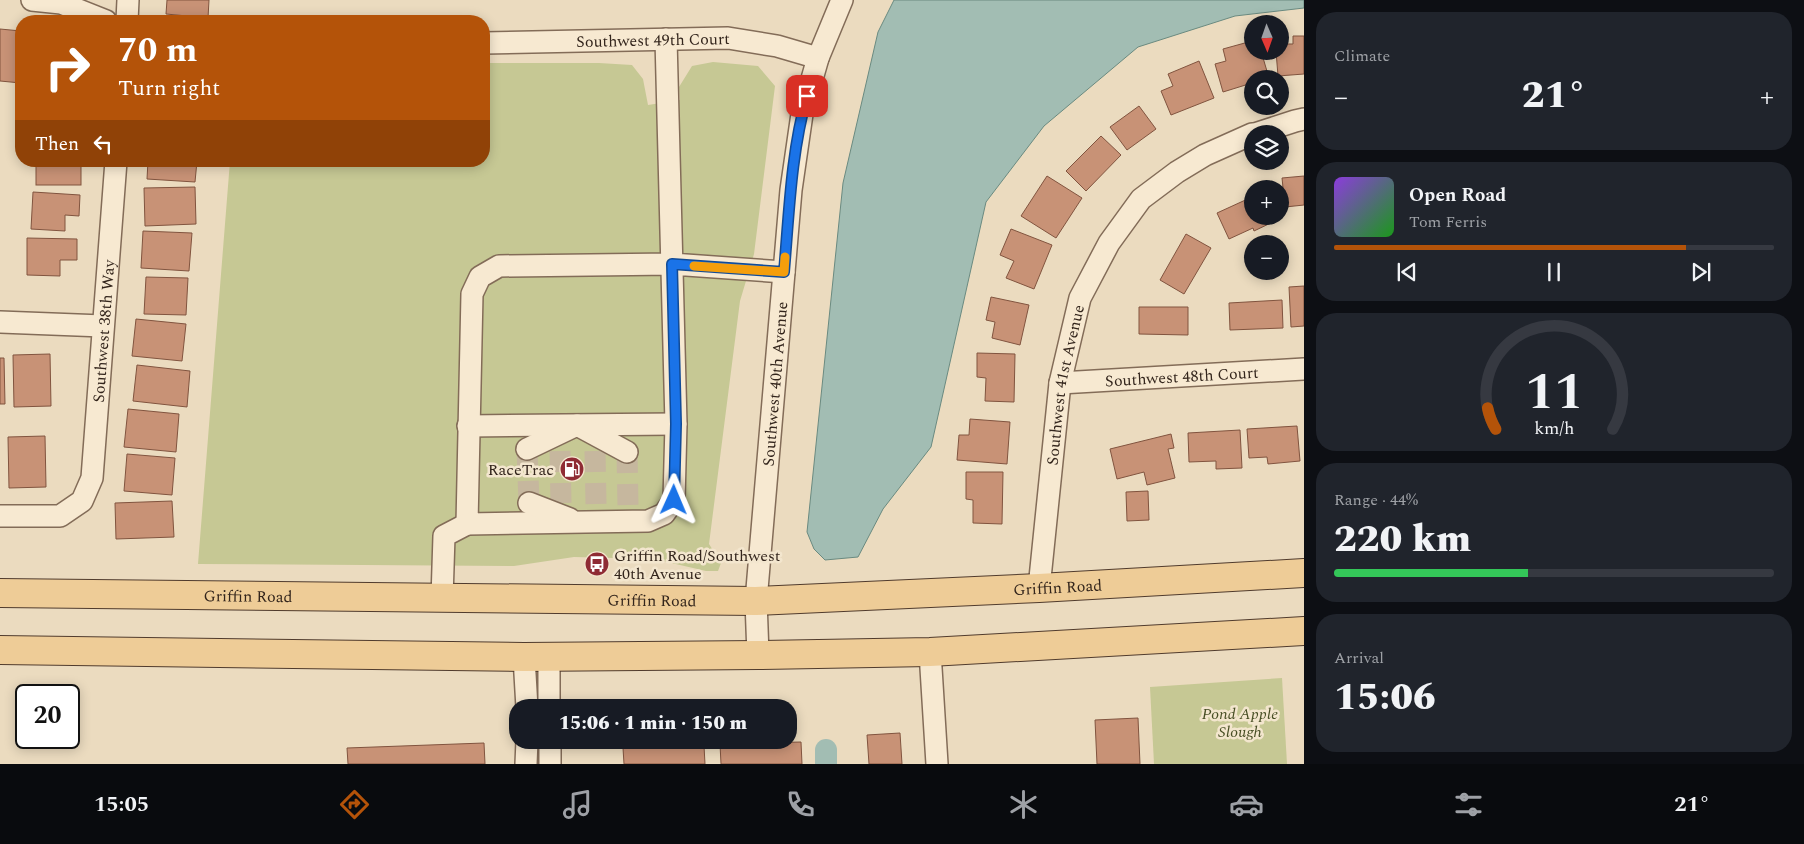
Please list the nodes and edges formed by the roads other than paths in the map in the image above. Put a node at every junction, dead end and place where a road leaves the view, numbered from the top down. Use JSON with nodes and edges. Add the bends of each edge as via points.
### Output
{"nodes":[{"id":1,"x":32,"y":0,"type":"edge"},
{"id":2,"x":128,"y":0,"type":"edge"},
{"id":3,"x":842,"y":0,"type":"edge"},
{"id":4,"x":91,"y":15,"type":"edge"},
{"id":5,"x":127,"y":15,"type":"edge"},
{"id":6,"x":666,"y":40,"type":"junction"},
{"id":7,"x":490,"y":43,"type":"edge"},
{"id":8,"x":818,"y":58,"type":"junction"},
{"id":9,"x":1304,"y":120,"type":"edge"},
{"id":10,"x":1282,"y":125,"type":"edge"},
{"id":11,"x":1244,"y":138,"type":"edge"},
{"id":12,"x":116,"y":167,"type":"edge"},
{"id":13,"x":672,"y":264,"type":"junction"},
{"id":14,"x":784,"y":272,"type":"junction"},
{"id":15,"x":0,"y":322,"type":"edge"},
{"id":16,"x":103,"y":326,"type":"junction"},
{"id":17,"x":1304,"y":369,"type":"edge"},
{"id":18,"x":1060,"y":383,"type":"junction"},
{"id":19,"x":676,"y":424,"type":"junction"},
{"id":20,"x":577,"y":425,"type":"junction"},
{"id":21,"x":468,"y":426,"type":"junction"},
{"id":22,"x":527,"y":449,"type":"dead end"},
{"id":23,"x":560,"y":451,"type":"tunnel mouth"},
{"id":24,"x":595,"y":451,"type":"tunnel mouth"},
{"id":25,"x":627,"y":452,"type":"dead end"},
{"id":26,"x":529,"y":503,"type":"dead end"},
{"id":27,"x":561,"y":504,"type":"tunnel mouth"},
{"id":28,"x":596,"y":504,"type":"tunnel mouth"},
{"id":29,"x":628,"y":506,"type":"dead end"},
{"id":30,"x":0,"y":516,"type":"edge"},
{"id":31,"x":580,"y":523,"type":"junction"},
{"id":32,"x":467,"y":524,"type":"junction"},
{"id":33,"x":1304,"y":573,"type":"edge"},
{"id":34,"x":1039,"y":588,"type":"junction"},
{"id":35,"x":0,"y":593,"type":"edge"},
{"id":36,"x":442,"y":598,"type":"junction"},
{"id":37,"x":756,"y":601,"type":"junction"},
{"id":38,"x":1304,"y":631,"type":"edge"},
{"id":39,"x":0,"y":650,"type":"edge"},
{"id":40,"x":930,"y":652,"type":"junction"},
{"id":41,"x":758,"y":655,"type":"junction"},
{"id":42,"x":537,"y":656,"type":"junction"},
{"id":43,"x":530,"y":699,"type":"edge"},
{"id":44,"x":547,"y":699,"type":"edge"},
{"id":45,"x":527,"y":749,"type":"edge"},
{"id":46,"x":550,"y":749,"type":"edge"},
{"id":47,"x":526,"y":764,"type":"edge"},
{"id":48,"x":550,"y":764,"type":"edge"},
{"id":49,"x":937,"y":764,"type":"edge"}],
"edges":[{"from":1,"to":4,"type":"street","via":[[61,3]]},
{"from":2,"to":5,"type":"street"},
{"from":3,"to":8,"type":"street","name":"Southwest 40th Avenue"},
{"from":6,"to":7,"type":"street","name":"Southwest 49th Court"},
{"from":6,"to":8,"type":"street","name":"Southwest 49th Court","via":[[728,38],[777,46]]},
{"from":6,"to":13,"type":"street"},
{"from":8,"to":14,"type":"street","name":"Southwest 40th Avenue","via":[[802,114]]},
{"from":9,"to":10,"type":"street","name":"Southwest 41st Avenue"},
{"from":11,"to":18,"type":"street","name":"Southwest 41st Avenue","via":[[1205,155],[1141,199],[1109,242],[1080,298]]},
{"from":12,"to":16,"type":"street","name":"Southwest 38th Way"},
{"from":13,"to":14,"type":"street"},
{"from":13,"to":19,"type":"street"},
{"from":13,"to":21,"type":"street","via":[[499,266],[480,277],[472,294]]},
{"from":14,"to":37,"type":"street","name":"Southwest 40th Avenue"},
{"from":15,"to":16,"type":"street"},
{"from":16,"to":30,"type":"street","name":"Southwest 38th Way","via":[[92,478],[82,501],[60,516]]},
{"from":17,"to":18,"type":"street","name":"Southwest 48th Court"},
{"from":18,"to":34,"type":"street","name":"Southwest 41st Avenue"},
{"from":19,"to":20,"type":"street"},
{"from":19,"to":31,"type":"street","via":[[674,500],[664,514],[648,521]]},
{"from":20,"to":21,"type":"street"},
{"from":20,"to":22,"type":"street"},
{"from":20,"to":23,"type":"street"},
{"from":20,"to":24,"type":"street"},
{"from":20,"to":25,"type":"street"},
{"from":21,"to":32,"type":"street"},
{"from":26,"to":31,"type":"street"},
{"from":27,"to":31,"type":"street"},
{"from":28,"to":31,"type":"street"},
{"from":29,"to":31,"type":"street"},
{"from":31,"to":32,"type":"street"},
{"from":32,"to":36,"type":"street","via":[[444,536]]},
{"from":33,"to":34,"type":"main road","name":"Griffin Road"},
{"from":34,"to":37,"type":"main road","name":"Griffin Road"},
{"from":35,"to":36,"type":"main road","name":"Griffin Road"},
{"from":36,"to":37,"type":"main road","name":"Griffin Road"},
{"from":37,"to":41,"type":"street","name":"Southwest 40th Avenue"},
{"from":38,"to":40,"type":"main road"},
{"from":39,"to":42,"type":"main road"},
{"from":40,"to":41,"type":"main road"},
{"from":40,"to":49,"type":"street"},
{"from":41,"to":42,"type":"main road"},
{"from":42,"to":43,"type":"street"},
{"from":42,"to":44,"type":"street"},
{"from":45,"to":47,"type":"street"},
{"from":46,"to":48,"type":"street"}]}
